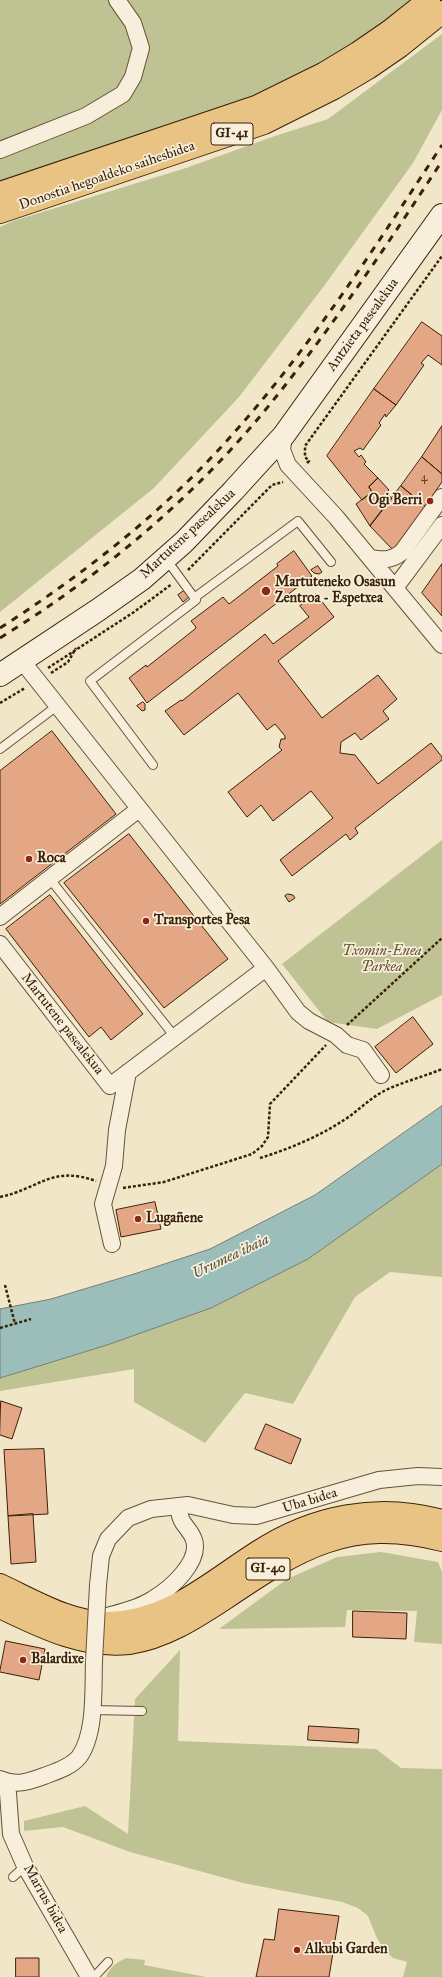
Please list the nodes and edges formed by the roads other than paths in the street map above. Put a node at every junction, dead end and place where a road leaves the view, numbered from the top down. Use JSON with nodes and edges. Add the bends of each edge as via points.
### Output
{"nodes":[{"id":1,"x":117,"y":0,"type":"edge"},
{"id":2,"x":429,"y":0,"type":"edge"},
{"id":3,"x":442,"y":12,"type":"edge"},
{"id":4,"x":0,"y":150,"type":"edge"},
{"id":5,"x":0,"y":193,"type":"edge"},
{"id":6,"x":0,"y":212,"type":"edge"},
{"id":7,"x":442,"y":215,"type":"edge"},
{"id":8,"x":284,"y":435,"type":"junction"},
{"id":9,"x":260,"y":463,"type":"junction"},
{"id":10,"x":288,"y":473,"type":"junction"},
{"id":11,"x":442,"y":497,"type":"edge"},
{"id":12,"x":442,"y":525,"type":"edge"},
{"id":13,"x":166,"y":558,"type":"junction"},
{"id":14,"x":370,"y":558,"type":"junction"},
{"id":15,"x":331,"y":562,"type":"dead end"},
{"id":16,"x":395,"y":588,"type":"junction"},
{"id":17,"x":194,"y":598,"type":"junction"},
{"id":18,"x":442,"y":645,"type":"edge"},
{"id":19,"x":22,"y":661,"type":"junction"},
{"id":20,"x":0,"y":675,"type":"edge"},
{"id":21,"x":57,"y":706,"type":"junction"},
{"id":22,"x":0,"y":749,"type":"edge"},
{"id":23,"x":153,"y":765,"type":"dead end"},
{"id":24,"x":139,"y":809,"type":"junction"},
{"id":25,"x":50,"y":879,"type":"junction"},
{"id":26,"x":0,"y":917,"type":"edge"},
{"id":27,"x":0,"y":944,"type":"edge"},
{"id":28,"x":266,"y":968,"type":"junction"},
{"id":29,"x":175,"y":1037,"type":"junction"},
{"id":30,"x":128,"y":1072,"type":"junction"},
{"id":31,"x":381,"y":1075,"type":"dead end"},
{"id":32,"x":112,"y":1244,"type":"dead end"},
{"id":33,"x":442,"y":1477,"type":"edge"},
{"id":34,"x":179,"y":1507,"type":"junction"},
{"id":35,"x":442,"y":1521,"type":"edge"},
{"id":36,"x":442,"y":1540,"type":"edge"},
{"id":37,"x":0,"y":1585,"type":"edge"},
{"id":38,"x":0,"y":1606,"type":"edge"},
{"id":39,"x":86,"y":1620,"type":"junction"},
{"id":40,"x":92,"y":1710,"type":"junction"},
{"id":41,"x":142,"y":1711,"type":"dead end"},
{"id":42,"x":0,"y":1779,"type":"edge"},
{"id":43,"x":20,"y":1784,"type":"junction"},
{"id":44,"x":8,"y":1818,"type":"junction"},
{"id":45,"x":25,"y":1866,"type":"junction"},
{"id":46,"x":13,"y":1877,"type":"dead end"},
{"id":47,"x":108,"y":1962,"type":"dead end"},
{"id":48,"x":89,"y":1977,"type":"edge"},
{"id":49,"x":94,"y":1977,"type":"edge"}],
"edges":[{"from":1,"to":4,"type":"street","via":[[133,23],[141,48],[133,77],[123,94],[86,116]]},
{"from":2,"to":5,"type":"main road","name":"Donostia hegoaldeko saihesbidea","number":"GI-41","via":[[358,53],[325,73],[256,107]]},
{"from":3,"to":6,"type":"main road","name":"Donostia hegoaldeko saihesbidea","number":"GI-41","via":[[368,68],[264,123]]},
{"from":7,"to":8,"type":"main road","name":"Antzieta pasealekua"},
{"from":8,"to":9,"type":"main road","name":"Martutene pasealekua"},
{"from":8,"to":10,"type":"street","via":[[282,450]]},
{"from":9,"to":10,"type":"street","via":[[274,460]]},
{"from":9,"to":13,"type":"main road","name":"Martutene pasealekua"},
{"from":10,"to":14,"type":"street","via":[[336,517]]},
{"from":11,"to":14,"type":"street","via":[[402,552],[387,560]]},
{"from":12,"to":16,"type":"street"},
{"from":13,"to":17,"type":"lane"},
{"from":13,"to":19,"type":"main road","name":"Martutene pasealekua","via":[[98,610]]},
{"from":14,"to":16,"type":"street"},
{"from":15,"to":17,"type":"lane","via":[[298,521]]},
{"from":16,"to":18,"type":"street"},
{"from":17,"to":23,"type":"lane","via":[[196,600],[90,681]]},
{"from":19,"to":20,"type":"main road","name":"Martutene pasealekua"},
{"from":19,"to":21,"type":"street"},
{"from":21,"to":22,"type":"lane"},
{"from":21,"to":24,"type":"street"},
{"from":24,"to":25,"type":"street"},
{"from":24,"to":28,"type":"street"},
{"from":25,"to":26,"type":"street"},
{"from":25,"to":29,"type":"lane"},
{"from":27,"to":30,"type":"street","name":"Martutene pasealekua","via":[[110,1086]]},
{"from":28,"to":29,"type":"street","name":"Martutene pasealekua"},
{"from":28,"to":31,"type":"street","via":[[308,1022],[336,1035],[347,1045],[363,1050]]},
{"from":29,"to":30,"type":"street","name":"Martutene pasealekua"},
{"from":30,"to":32,"type":"street","via":[[117,1130],[114,1166],[103,1204]]},
{"from":33,"to":34,"type":"street","name":"Uba bidea","via":[[418,1476],[379,1480],[256,1516],[233,1515],[198,1506]]},
{"from":34,"to":39,"type":"street","via":[[179,1518],[194,1540],[194,1555],[187,1569],[153,1600],[121,1613]]},
{"from":34,"to":40,"type":"street","name":"Uba bidea","bridge":true,"via":[[151,1509],[128,1518],[108,1539],[101,1556],[98,1586]]},
{"from":35,"to":39,"type":"main road","number":"GI-40","via":[[388,1512],[339,1517],[308,1526],[284,1537],[258,1551],[196,1594],[157,1615],[121,1622]]},
{"from":36,"to":38,"type":"main road","number":"GI-40","via":[[394,1532],[366,1533],[343,1536],[313,1545],[269,1568],[187,1623],[129,1643],[106,1643],[65,1635],[48,1630]]},
{"from":37,"to":39,"type":"main road","number":"GI-40","via":[[64,1614]]},
{"from":40,"to":41,"type":"lane"},
{"from":40,"to":43,"type":"street","name":"Uba bidea","via":[[89,1739],[79,1758],[64,1768]]},
{"from":42,"to":43,"type":"street"},
{"from":42,"to":44,"type":"street","name":"Marrus bidea","via":[[8,1793]]},
{"from":43,"to":44,"type":"street"},
{"from":44,"to":45,"type":"street","name":"Marrus bidea","via":[[11,1834]]},
{"from":45,"to":46,"type":"lane"},
{"from":45,"to":48,"type":"street","name":"Marrus bidea"},
{"from":47,"to":49,"type":"lane"}]}
